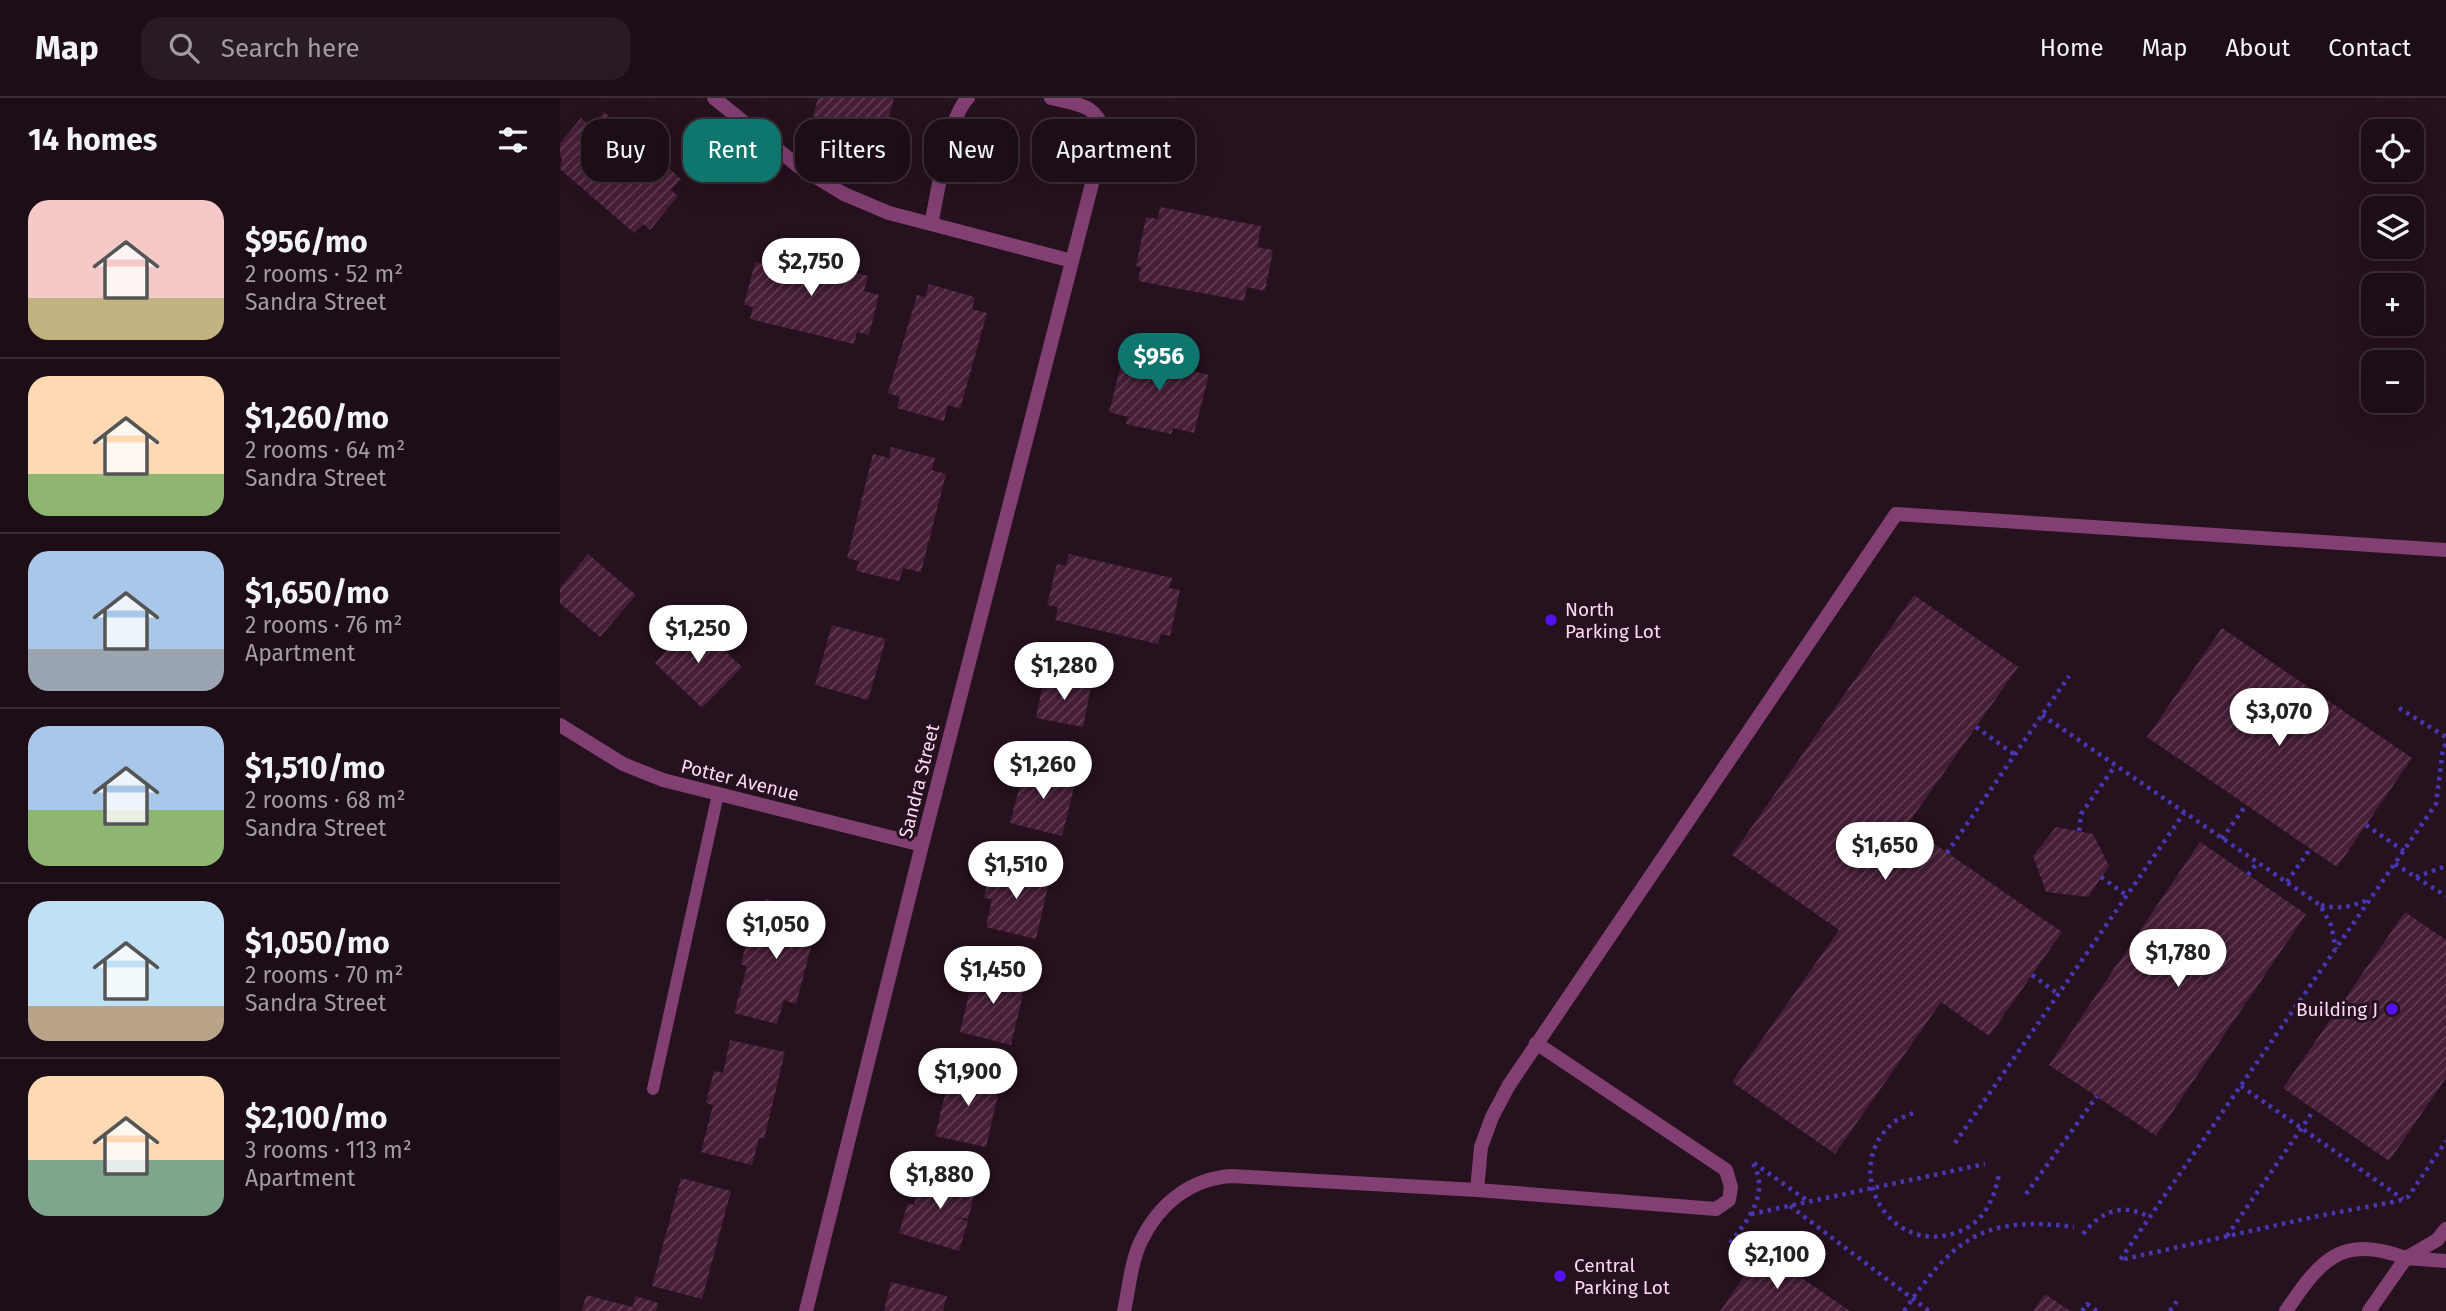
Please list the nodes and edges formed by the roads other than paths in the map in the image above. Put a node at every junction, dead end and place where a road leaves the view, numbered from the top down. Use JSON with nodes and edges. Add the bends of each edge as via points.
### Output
{"nodes":[{"id":1,"x":714,"y":98,"type":"edge"},
{"id":2,"x":968,"y":98,"type":"edge"},
{"id":3,"x":1051,"y":98,"type":"edge"},
{"id":4,"x":931,"y":224,"type":"junction"},
{"id":5,"x":1072,"y":261,"type":"junction"},
{"id":6,"x":2446,"y":550,"type":"edge"},
{"id":7,"x":560,"y":725,"type":"edge"},
{"id":8,"x":718,"y":794,"type":"junction"},
{"id":9,"x":922,"y":845,"type":"junction"},
{"id":10,"x":1536,"y":1042,"type":"junction"},
{"id":11,"x":653,"y":1090,"type":"dead end"},
{"id":12,"x":1478,"y":1191,"type":"junction"},
{"id":13,"x":2446,"y":1229,"type":"edge"},
{"id":14,"x":2406,"y":1258,"type":"junction"},
{"id":15,"x":2446,"y":1261,"type":"edge"},
{"id":16,"x":806,"y":1311,"type":"edge"},
{"id":17,"x":1124,"y":1311,"type":"edge"},
{"id":18,"x":2286,"y":1311,"type":"edge"},
{"id":19,"x":2369,"y":1311,"type":"edge"}],
"edges":[{"from":1,"to":4,"type":"street","via":[[797,166],[844,194]]},
{"from":2,"to":4,"type":"street","via":[[954,121]]},
{"from":3,"to":5,"type":"street","name":"Sandra Street","via":[[1088,107],[1100,118],[1105,133]]},
{"from":4,"to":5,"type":"street"},
{"from":5,"to":9,"type":"street","name":"Sandra Street"},
{"from":6,"to":10,"type":"street","via":[[1896,514]]},
{"from":7,"to":8,"type":"street","name":"Potter Avenue","via":[[623,764]]},
{"from":8,"to":9,"type":"street","name":"Potter Avenue"},
{"from":8,"to":11,"type":"lane"},
{"from":9,"to":16,"type":"street","name":"Sandra Street"},
{"from":10,"to":12,"type":"street","via":[[1492,1117],[1481,1147]]},
{"from":10,"to":12,"type":"street","via":[[1726,1170],[1729,1200],[1716,1209]]},
{"from":12,"to":17,"type":"street","via":[[1231,1176],[1202,1180],[1158,1213],[1140,1243]]},
{"from":13,"to":14,"type":"street","via":[[2437,1240]]},
{"from":14,"to":15,"type":"street"},
{"from":14,"to":18,"type":"street","via":[[2381,1249],[2353,1248],[2311,1274]]},
{"from":14,"to":19,"type":"street"}]}
